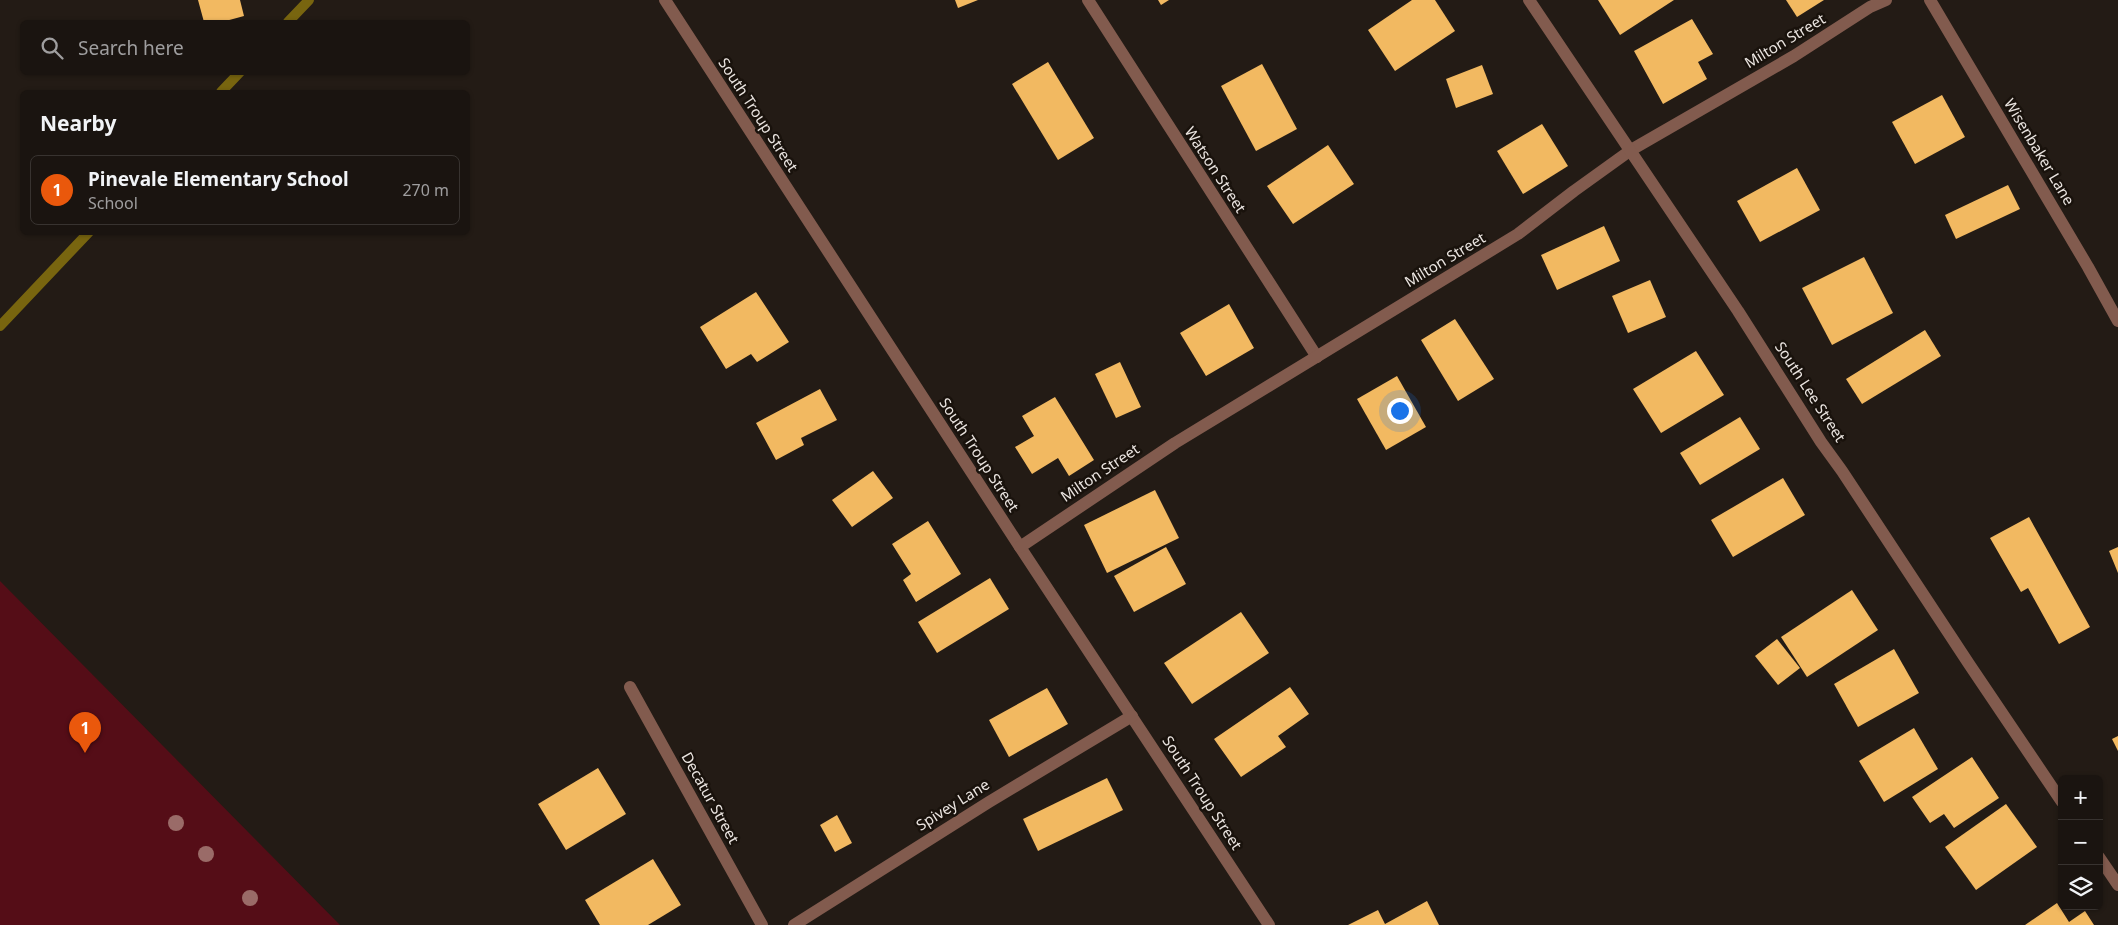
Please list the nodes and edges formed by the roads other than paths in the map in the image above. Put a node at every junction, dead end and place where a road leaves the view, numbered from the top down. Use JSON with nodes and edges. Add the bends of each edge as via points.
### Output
{"nodes":[{"id":1,"x":665,"y":0,"type":"edge"},
{"id":2,"x":1088,"y":0,"type":"edge"},
{"id":3,"x":1529,"y":0,"type":"edge"},
{"id":4,"x":1886,"y":0,"type":"edge"},
{"id":5,"x":1930,"y":0,"type":"edge"},
{"id":6,"x":1631,"y":150,"type":"junction"},
{"id":7,"x":2118,"y":321,"type":"edge"},
{"id":8,"x":1317,"y":357,"type":"junction"},
{"id":9,"x":1020,"y":547,"type":"junction"},
{"id":10,"x":630,"y":687,"type":"dead end"},
{"id":11,"x":1132,"y":716,"type":"junction"},
{"id":12,"x":2058,"y":796,"type":"edge"},
{"id":13,"x":2103,"y":863,"type":"edge"},
{"id":14,"x":2118,"y":885,"type":"edge"},
{"id":15,"x":762,"y":925,"type":"edge"},
{"id":16,"x":794,"y":925,"type":"edge"},
{"id":17,"x":1269,"y":925,"type":"edge"}],
"edges":[{"from":1,"to":9,"type":"street","name":"South Troup Street"},
{"from":2,"to":8,"type":"street","name":"Watson Street"},
{"from":3,"to":6,"type":"street","name":"South Lee Street"},
{"from":4,"to":6,"type":"street","name":"Milton Street"},
{"from":5,"to":7,"type":"street","name":"Wisenbaker Lane"},
{"from":6,"to":8,"type":"street","name":"Milton Street","via":[[1518,234]]},
{"from":6,"to":12,"type":"street","name":"South Lee Street"},
{"from":8,"to":9,"type":"street","name":"Milton Street","via":[[1175,443]]},
{"from":9,"to":11,"type":"street","name":"South Troup Street"},
{"from":10,"to":15,"type":"street","name":"Decatur Street"},
{"from":11,"to":16,"type":"street","name":"Spivey Lane"},
{"from":11,"to":17,"type":"street","name":"South Troup Street"},
{"from":13,"to":14,"type":"street"}]}
